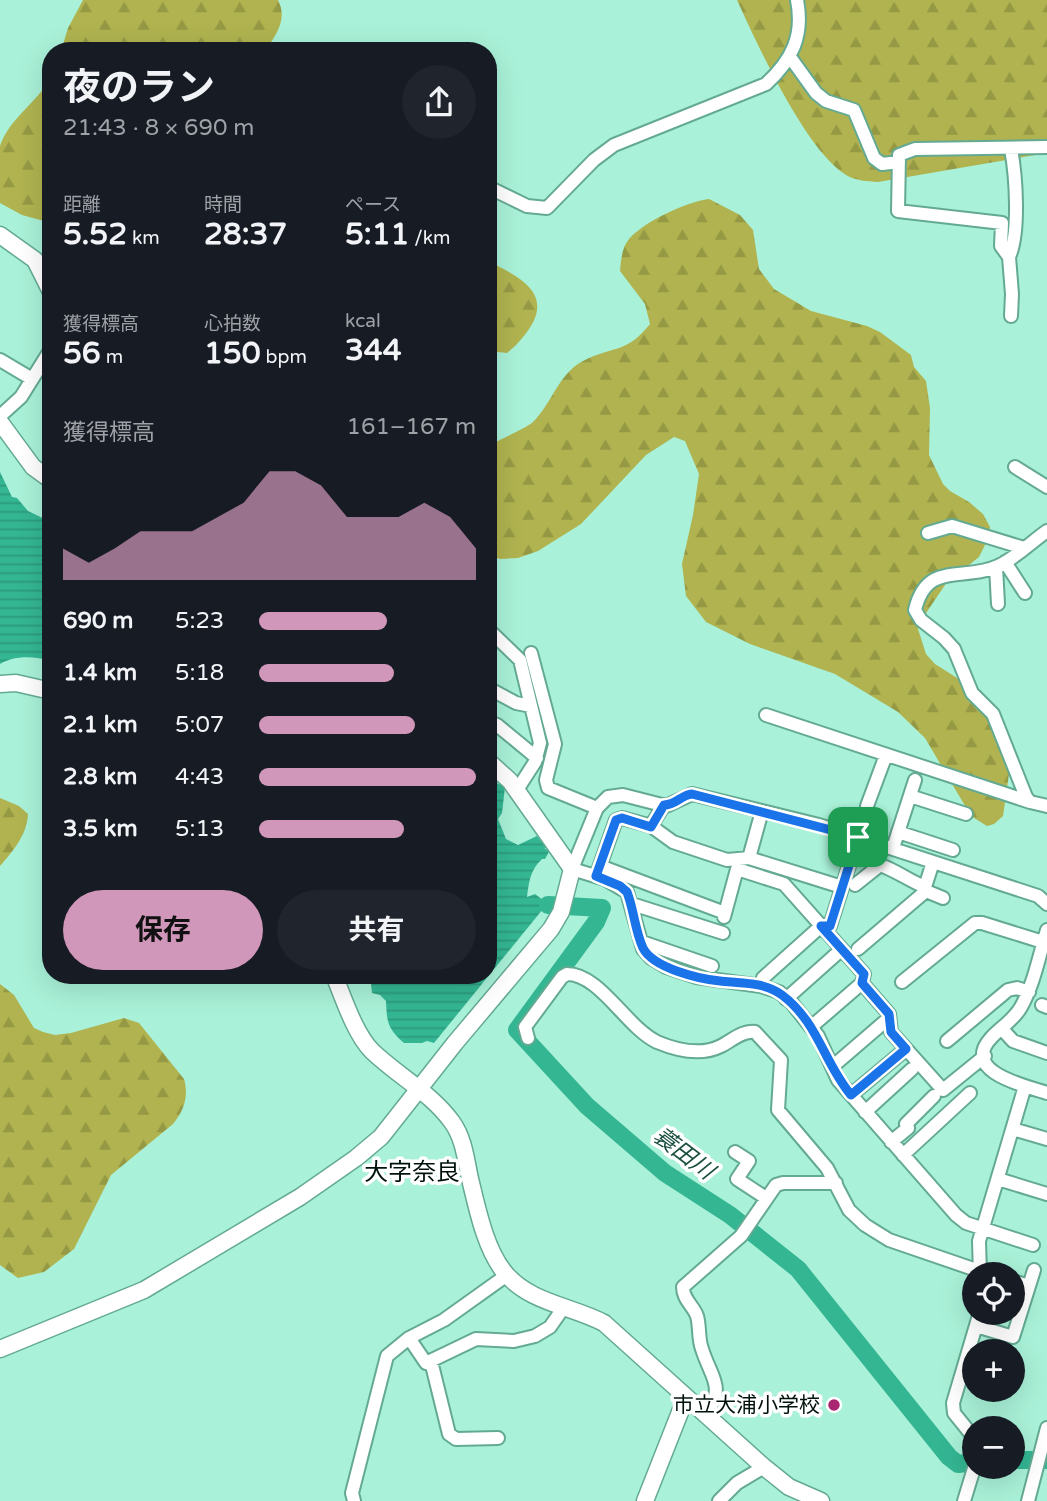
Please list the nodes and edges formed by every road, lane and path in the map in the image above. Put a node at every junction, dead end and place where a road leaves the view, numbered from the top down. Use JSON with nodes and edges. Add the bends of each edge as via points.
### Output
{"nodes":[{"id":1,"x":797,"y":0,"type":"edge"},
{"id":2,"x":790,"y":57,"type":"junction"},
{"id":3,"x":1047,"y":147,"type":"edge"},
{"id":4,"x":1011,"y":149,"type":"junction"},
{"id":5,"x":899,"y":162,"type":"junction"},
{"id":6,"x":497,"y":191,"type":"edge"},
{"id":7,"x":0,"y":235,"type":"edge"},
{"id":8,"x":1009,"y":257,"type":"junction"},
{"id":9,"x":42,"y":274,"type":"edge"},
{"id":10,"x":1011,"y":316,"type":"dead end"},
{"id":11,"x":0,"y":360,"type":"edge"},
{"id":12,"x":42,"y":363,"type":"edge"},
{"id":13,"x":32,"y":379,"type":"junction"},
{"id":14,"x":0,"y":416,"type":"edge"},
{"id":15,"x":0,"y":422,"type":"edge"},
{"id":16,"x":1015,"y":467,"type":"dead end"},
{"id":17,"x":42,"y":474,"type":"edge"},
{"id":18,"x":1047,"y":487,"type":"edge"},
{"id":19,"x":1047,"y":531,"type":"edge"},
{"id":20,"x":928,"y":533,"type":"dead end"},
{"id":21,"x":1024,"y":548,"type":"junction"},
{"id":22,"x":1000,"y":565,"type":"junction"},
{"id":23,"x":1025,"y":593,"type":"dead end"},
{"id":24,"x":998,"y":604,"type":"dead end"},
{"id":25,"x":497,"y":638,"type":"edge"},
{"id":26,"x":531,"y":653,"type":"dead end"},
{"id":27,"x":0,"y":684,"type":"edge"},
{"id":28,"x":42,"y":689,"type":"edge"},
{"id":29,"x":497,"y":693,"type":"edge"},
{"id":30,"x":531,"y":706,"type":"junction"},
{"id":31,"x":766,"y":715,"type":"dead end"},
{"id":32,"x":497,"y":725,"type":"edge"},
{"id":33,"x":886,"y":755,"type":"junction"},
{"id":34,"x":537,"y":758,"type":"junction"},
{"id":35,"x":497,"y":769,"type":"edge"},
{"id":36,"x":915,"y":780,"type":"dead end"},
{"id":37,"x":517,"y":790,"type":"junction"},
{"id":38,"x":910,"y":796,"type":"junction"},
{"id":39,"x":1030,"y":802,"type":"junction"},
{"id":40,"x":664,"y":805,"type":"junction"},
{"id":41,"x":867,"y":806,"type":"dead end"},
{"id":42,"x":1047,"y":806,"type":"edge"},
{"id":43,"x":597,"y":808,"type":"junction"},
{"id":44,"x":762,"y":811,"type":"junction"},
{"id":45,"x":966,"y":814,"type":"dead end"},
{"id":46,"x":651,"y":827,"type":"junction"},
{"id":47,"x":898,"y":832,"type":"junction"},
{"id":48,"x":858,"y":837,"type":"junction"},
{"id":49,"x":893,"y":848,"type":"junction"},
{"id":50,"x":953,"y":850,"type":"dead end"},
{"id":51,"x":749,"y":858,"type":"junction"},
{"id":52,"x":933,"y":862,"type":"junction"},
{"id":53,"x":572,"y":869,"type":"junction"},
{"id":54,"x":598,"y":871,"type":"junction"},
{"id":55,"x":849,"y":886,"type":"junction"},
{"id":56,"x":925,"y":889,"type":"junction"},
{"id":57,"x":943,"y":898,"type":"dead end"},
{"id":58,"x":632,"y":904,"type":"junction"},
{"id":59,"x":1047,"y":904,"type":"edge"},
{"id":60,"x":821,"y":926,"type":"junction"},
{"id":61,"x":723,"y":933,"type":"dead end"},
{"id":62,"x":1045,"y":936,"type":"edge"},
{"id":63,"x":642,"y":942,"type":"junction"},
{"id":64,"x":842,"y":949,"type":"junction"},
{"id":65,"x":858,"y":949,"type":"dead end"},
{"id":66,"x":712,"y":966,"type":"dead end"},
{"id":67,"x":902,"y":982,"type":"dead end"},
{"id":68,"x":862,"y":983,"type":"junction"},
{"id":69,"x":338,"y":984,"type":"edge"},
{"id":70,"x":761,"y":986,"type":"junction"},
{"id":71,"x":1029,"y":992,"type":"junction"},
{"id":72,"x":786,"y":999,"type":"junction"},
{"id":73,"x":889,"y":1018,"type":"junction"},
{"id":74,"x":811,"y":1027,"type":"junction"},
{"id":75,"x":1002,"y":1029,"type":"junction"},
{"id":76,"x":528,"y":1038,"type":"dead end"},
{"id":77,"x":947,"y":1041,"type":"dead end"},
{"id":78,"x":906,"y":1049,"type":"junction"},
{"id":79,"x":1047,"y":1053,"type":"edge"},
{"id":80,"x":985,"y":1056,"type":"junction"},
{"id":81,"x":832,"y":1067,"type":"junction"},
{"id":82,"x":912,"y":1069,"type":"dead end"},
{"id":83,"x":1025,"y":1086,"type":"junction"},
{"id":84,"x":420,"y":1089,"type":"junction"},
{"id":85,"x":970,"y":1093,"type":"dead end"},
{"id":86,"x":1047,"y":1093,"type":"edge"},
{"id":87,"x":851,"y":1095,"type":"junction"},
{"id":88,"x":934,"y":1096,"type":"dead end"},
{"id":89,"x":865,"y":1112,"type":"junction"},
{"id":90,"x":1013,"y":1129,"type":"junction"},
{"id":91,"x":1047,"y":1139,"type":"edge"},
{"id":92,"x":891,"y":1142,"type":"junction"},
{"id":93,"x":735,"y":1152,"type":"dead end"},
{"id":94,"x":903,"y":1155,"type":"junction"},
{"id":95,"x":998,"y":1179,"type":"junction"},
{"id":96,"x":836,"y":1183,"type":"junction"},
{"id":97,"x":1047,"y":1194,"type":"edge"},
{"id":98,"x":766,"y":1198,"type":"junction"},
{"id":99,"x":983,"y":1229,"type":"junction"},
{"id":100,"x":1034,"y":1245,"type":"dead end"},
{"id":101,"x":981,"y":1262,"type":"edge"},
{"id":102,"x":962,"y":1266,"type":"edge"},
{"id":103,"x":1034,"y":1270,"type":"dead end"},
{"id":104,"x":507,"y":1275,"type":"junction"},
{"id":105,"x":1025,"y":1285,"type":"edge"},
{"id":106,"x":1029,"y":1286,"type":"junction"},
{"id":107,"x":564,"y":1307,"type":"junction"},
{"id":108,"x":976,"y":1326,"type":"joint"},
{"id":109,"x":409,"y":1338,"type":"junction"},
{"id":110,"x":0,"y":1349,"type":"edge"},
{"id":111,"x":431,"y":1361,"type":"junction"},
{"id":112,"x":686,"y":1397,"type":"junction"},
{"id":113,"x":706,"y":1415,"type":"junction"},
{"id":114,"x":962,"y":1424,"type":"edge"},
{"id":115,"x":1047,"y":1428,"type":"edge"},
{"id":116,"x":498,"y":1438,"type":"dead end"},
{"id":117,"x":764,"y":1467,"type":"junction"},
{"id":118,"x":971,"y":1479,"type":"edge"},
{"id":119,"x":354,"y":1501,"type":"edge"},
{"id":120,"x":645,"y":1501,"type":"edge"},
{"id":121,"x":719,"y":1501,"type":"edge"},
{"id":122,"x":821,"y":1501,"type":"edge"},
{"id":123,"x":964,"y":1501,"type":"edge"},
{"id":124,"x":1028,"y":1501,"type":"edge"}],
"edges":[{"from":1,"to":2,"type":"street","via":[[800,16]]},
{"from":2,"to":5,"type":"street","via":[[816,93],[854,110],[874,158],[882,164]]},
{"from":2,"to":6,"type":"street","via":[[766,84],[614,145],[547,208],[527,206]]},
{"from":3,"to":4,"type":"street"},
{"from":4,"to":5,"type":"street","via":[[915,149],[899,155]]},
{"from":4,"to":8,"type":"street","via":[[1015,196]]},
{"from":5,"to":8,"type":"street","via":[[898,211],[1002,223],[1001,246]]},
{"from":7,"to":9,"type":"street","via":[[35,260]]},
{"from":8,"to":10,"type":"street"},
{"from":11,"to":13,"type":"street"},
{"from":12,"to":13,"type":"street"},
{"from":13,"to":14,"type":"street"},
{"from":15,"to":17,"type":"street"},
{"from":16,"to":18,"type":"street"},
{"from":19,"to":21,"type":"street"},
{"from":20,"to":21,"type":"street","via":[[952,526]]},
{"from":21,"to":22,"type":"street"},
{"from":22,"to":23,"type":"street"},
{"from":22,"to":24,"type":"street"},
{"from":22,"to":39,"type":"street","via":[[979,574],[941,575],[925,587],[915,610],[920,620],[954,649],[972,693],[993,714]]},
{"from":25,"to":30,"type":"street","via":[[520,660]]},
{"from":26,"to":43,"type":"street","via":[[555,744],[545,780],[548,788]]},
{"from":27,"to":28,"type":"street"},
{"from":29,"to":30,"type":"street"},
{"from":30,"to":34,"type":"street","via":[[540,743]]},
{"from":31,"to":33,"type":"street"},
{"from":32,"to":34,"type":"street"},
{"from":33,"to":39,"type":"street"},
{"from":33,"to":41,"type":"street"},
{"from":34,"to":37,"type":"street"},
{"from":35,"to":37,"type":"street"},
{"from":36,"to":38,"type":"street"},
{"from":37,"to":53,"type":"street"},
{"from":38,"to":45,"type":"street"},
{"from":38,"to":47,"type":"street"},
{"from":39,"to":42,"type":"street"},
{"from":40,"to":43,"type":"street","via":[[623,794]]},
{"from":40,"to":44,"type":"street","via":[[692,794]]},
{"from":40,"to":46,"type":"street"},
{"from":43,"to":53,"type":"street"},
{"from":44,"to":48,"type":"street"},
{"from":44,"to":51,"type":"street"},
{"from":46,"to":51,"type":"street","via":[[673,842],[727,860]]},
{"from":46,"to":54,"type":"street","via":[[616,820]]},
{"from":47,"to":49,"type":"street"},
{"from":47,"to":50,"type":"street"},
{"from":48,"to":49,"type":"street"},
{"from":48,"to":55,"type":"street"},
{"from":49,"to":52,"type":"street"},
{"from":51,"to":55,"type":"street"},
{"from":52,"to":56,"type":"street"},
{"from":52,"to":59,"type":"street","via":[[1038,896]]},
{"from":53,"to":54,"type":"street"},
{"from":53,"to":84,"type":"street","via":[[561,912],[551,929]]},
{"from":54,"to":58,"type":"street","via":[[627,892]]},
{"from":54,"to":60,"type":"street","via":[[724,915],[737,869],[784,884]]},
{"from":55,"to":56,"type":"street","via":[[880,865]]},
{"from":55,"to":60,"type":"street","via":[[830,926]]},
{"from":56,"to":57,"type":"street"},
{"from":56,"to":65,"type":"street"},
{"from":58,"to":61,"type":"street"},
{"from":58,"to":63,"type":"street"},
{"from":60,"to":64,"type":"street"},
{"from":60,"to":70,"type":"street","via":[[763,978]]},
{"from":62,"to":67,"type":"street","via":[[975,923]]},
{"from":62,"to":71,"type":"street"},
{"from":63,"to":66,"type":"street"},
{"from":63,"to":70,"type":"street","via":[[651,958],[666,967],[696,977]]},
{"from":64,"to":68,"type":"street","via":[[864,974]]},
{"from":64,"to":72,"type":"street"},
{"from":68,"to":73,"type":"street"},
{"from":68,"to":74,"type":"street"},
{"from":69,"to":84,"type":"street","via":[[371,1050]]},
{"from":70,"to":72,"type":"street"},
{"from":71,"to":75,"type":"street","via":[[1021,1009]]},
{"from":71,"to":77,"type":"street","via":[[1008,990]]},
{"from":72,"to":74,"type":"street"},
{"from":73,"to":78,"type":"street","via":[[891,1032]]},
{"from":73,"to":81,"type":"street"},
{"from":74,"to":81,"type":"street"},
{"from":75,"to":79,"type":"street","via":[[1013,1041]]},
{"from":75,"to":80,"type":"street","via":[[990,1040]]},
{"from":76,"to":96,"type":"street","via":[[525,1027],[562,977],[573,974],[587,979],[643,1033],[673,1048],[709,1051],[755,1032],[781,1060],[778,1110]]},
{"from":78,"to":80,"type":"street","via":[[943,1090]]},
{"from":78,"to":87,"type":"street"},
{"from":80,"to":83,"type":"street","via":[[995,1075]]},
{"from":81,"to":87,"type":"street"},
{"from":82,"to":89,"type":"street"},
{"from":83,"to":86,"type":"street"},
{"from":83,"to":90,"type":"street"},
{"from":84,"to":104,"type":"street","via":[[452,1122],[463,1144],[488,1242]]},
{"from":84,"to":110,"type":"street","via":[[381,1137],[300,1197],[144,1290]]},
{"from":85,"to":94,"type":"street"},
{"from":87,"to":89,"type":"street"},
{"from":88,"to":92,"type":"street"},
{"from":89,"to":92,"type":"street"},
{"from":90,"to":91,"type":"street"},
{"from":90,"to":95,"type":"street"},
{"from":92,"to":94,"type":"street"},
{"from":93,"to":98,"type":"street","via":[[749,1161],[737,1180]]},
{"from":94,"to":99,"type":"street","via":[[966,1223]]},
{"from":95,"to":97,"type":"street"},
{"from":95,"to":99,"type":"street"},
{"from":96,"to":98,"type":"street","via":[[783,1183]]},
{"from":96,"to":102,"type":"street","via":[[849,1210],[865,1225],[889,1240]]},
{"from":98,"to":113,"type":"street","via":[[741,1237],[684,1287],[683,1295],[697,1315],[701,1347],[715,1381],[716,1399]]},
{"from":99,"to":100,"type":"street"},
{"from":99,"to":101,"type":"street","via":[[978,1246]]},
{"from":103,"to":106,"type":"street"},
{"from":104,"to":107,"type":"street","via":[[547,1302]]},
{"from":104,"to":109,"type":"street","via":[[444,1320]]},
{"from":105,"to":106,"type":"street"},
{"from":106,"to":108,"type":"street","via":[[1013,1337]]},
{"from":107,"to":111,"type":"street","via":[[550,1327],[535,1336],[514,1341],[476,1339]]},
{"from":107,"to":112,"type":"street","via":[[604,1323]]},
{"from":108,"to":114,"type":"street","via":[[953,1403]]},
{"from":109,"to":111,"type":"street","via":[[426,1363]]},
{"from":109,"to":119,"type":"street","via":[[387,1356],[383,1366],[352,1493]]},
{"from":111,"to":116,"type":"street","via":[[449,1434],[456,1439]]},
{"from":112,"to":113,"type":"street"},
{"from":112,"to":120,"type":"street"},
{"from":113,"to":117,"type":"street"},
{"from":115,"to":124,"type":"street"},
{"from":117,"to":121,"type":"street","via":[[737,1483]]},
{"from":117,"to":122,"type":"street","via":[[789,1487]]},
{"from":118,"to":123,"type":"street"}]}
